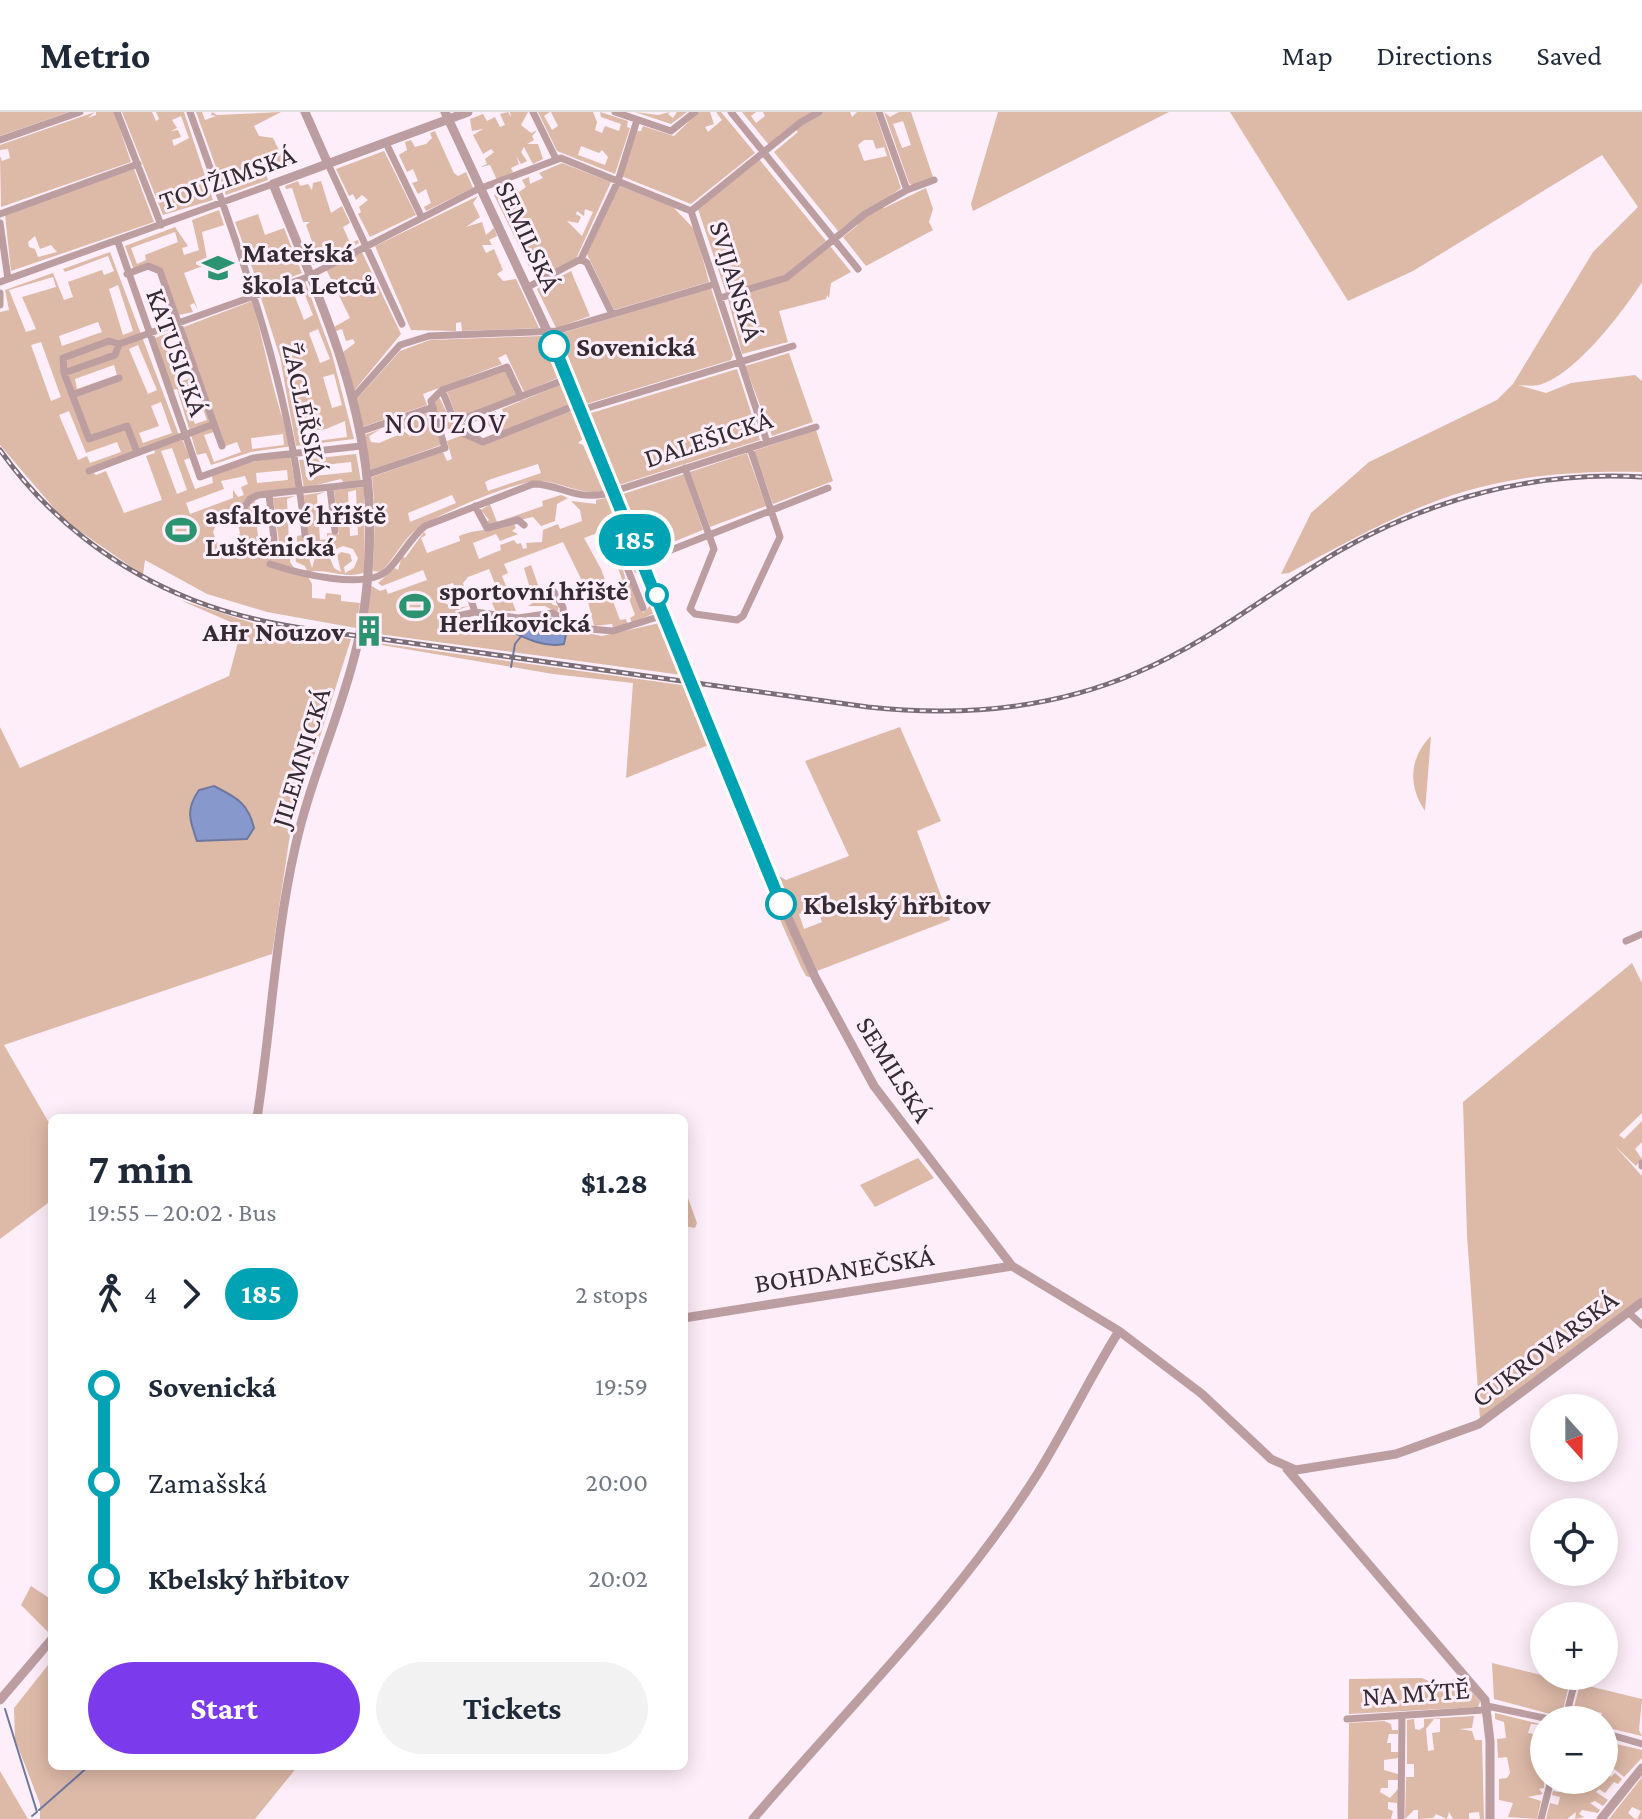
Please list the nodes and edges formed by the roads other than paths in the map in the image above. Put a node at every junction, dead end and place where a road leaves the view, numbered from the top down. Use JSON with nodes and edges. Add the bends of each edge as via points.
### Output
{"nodes":[{"id":1,"x":80,"y":112,"type":"edge"},
{"id":2,"x":117,"y":112,"type":"edge"},
{"id":3,"x":190,"y":112,"type":"edge"},
{"id":4,"x":305,"y":112,"type":"edge"},
{"id":5,"x":468,"y":112,"type":"edge"},
{"id":6,"x":533,"y":112,"type":"edge"},
{"id":7,"x":615,"y":112,"type":"edge"},
{"id":8,"x":695,"y":112,"type":"edge"},
{"id":9,"x":731,"y":112,"type":"edge"},
{"id":10,"x":819,"y":112,"type":"edge"},
{"id":11,"x":879,"y":112,"type":"edge"},
{"id":12,"x":447,"y":116,"type":"edge"},
{"id":13,"x":637,"y":120,"type":"junction"},
{"id":14,"x":0,"y":140,"type":"edge"},
{"id":15,"x":386,"y":143,"type":"junction"},
{"id":16,"x":763,"y":152,"type":"junction"},
{"id":17,"x":556,"y":159,"type":"junction"},
{"id":18,"x":138,"y":164,"type":"junction"},
{"id":19,"x":328,"y":164,"type":"junction"},
{"id":20,"x":934,"y":180,"type":"dead end"},
{"id":21,"x":618,"y":181,"type":"junction"},
{"id":22,"x":273,"y":184,"type":"junction"},
{"id":23,"x":483,"y":188,"type":"junction"},
{"id":24,"x":907,"y":190,"type":"junction"},
{"id":25,"x":222,"y":201,"type":"junction"},
{"id":26,"x":691,"y":211,"type":"junction"},
{"id":27,"x":0,"y":214,"type":"edge"},
{"id":28,"x":421,"y":216,"type":"junction"},
{"id":29,"x":0,"y":223,"type":"edge"},
{"id":30,"x":161,"y":225,"type":"junction"},
{"id":31,"x":834,"y":239,"type":"junction"},
{"id":32,"x":118,"y":242,"type":"junction"},
{"id":33,"x":366,"y":244,"type":"junction"},
{"id":34,"x":581,"y":259,"type":"junction"},
{"id":35,"x":858,"y":269,"type":"dead end"},
{"id":36,"x":309,"y":273,"type":"junction"},
{"id":37,"x":127,"y":274,"type":"junction"},
{"id":38,"x":2,"y":281,"type":"edge"},
{"id":39,"x":715,"y":284,"type":"junction"},
{"id":40,"x":528,"y":287,"type":"junction"},
{"id":41,"x":0,"y":293,"type":"edge"},
{"id":42,"x":255,"y":295,"type":"junction"},
{"id":43,"x":720,"y":298,"type":"junction"},
{"id":44,"x":0,"y":305,"type":"edge"},
{"id":45,"x":612,"y":314,"type":"junction"},
{"id":46,"x":179,"y":322,"type":"junction"},
{"id":47,"x":402,"y":324,"type":"dead end"},
{"id":48,"x":149,"y":333,"type":"junction"},
{"id":49,"x":549,"y":333,"type":"junction"},
{"id":50,"x":119,"y":344,"type":"junction"},
{"id":51,"x":793,"y":346,"type":"dead end"},
{"id":52,"x":739,"y":362,"type":"junction"},
{"id":53,"x":64,"y":373,"type":"junction"},
{"id":54,"x":119,"y":378,"type":"dead end"},
{"id":55,"x":569,"y":378,"type":"junction"},
{"id":56,"x":442,"y":390,"type":"junction"},
{"id":57,"x":72,"y":395,"type":"junction"},
{"id":58,"x":521,"y":397,"type":"junction"},
{"id":59,"x":352,"y":399,"type":"junction"},
{"id":60,"x":433,"y":407,"type":"junction"},
{"id":61,"x":580,"y":407,"type":"junction"},
{"id":62,"x":455,"y":422,"type":"junction"},
{"id":63,"x":214,"y":424,"type":"junction"},
{"id":64,"x":816,"y":427,"type":"dead end"},
{"id":65,"x":458,"y":431,"type":"junction"},
{"id":66,"x":359,"y":432,"type":"junction"},
{"id":67,"x":184,"y":435,"type":"junction"},
{"id":68,"x":443,"y":437,"type":"junction"},
{"id":69,"x":767,"y":442,"type":"junction"},
{"id":70,"x":222,"y":446,"type":"dead end"},
{"id":71,"x":361,"y":446,"type":"junction"},
{"id":72,"x":445,"y":448,"type":"junction"},
{"id":73,"x":750,"y":448,"type":"junction"},
{"id":74,"x":137,"y":452,"type":"junction"},
{"id":75,"x":296,"y":453,"type":"junction"},
{"id":76,"x":449,"y":458,"type":"dead end"},
{"id":77,"x":685,"y":468,"type":"junction"},
{"id":78,"x":89,"y":471,"type":"dead end"},
{"id":79,"x":367,"y":479,"type":"junction"},
{"id":80,"x":330,"y":488,"type":"junction"},
{"id":81,"x":828,"y":488,"type":"dead end"},
{"id":82,"x":301,"y":490,"type":"junction"},
{"id":83,"x":614,"y":491,"type":"junction"},
{"id":84,"x":269,"y":494,"type":"junction"},
{"id":85,"x":475,"y":506,"type":"junction"},
{"id":86,"x":771,"y":509,"type":"junction"},
{"id":87,"x":233,"y":523,"type":"dead end"},
{"id":88,"x":524,"y":525,"type":"dead end"},
{"id":89,"x":335,"y":531,"type":"dead end"},
{"id":90,"x":707,"y":533,"type":"junction"},
{"id":91,"x":614,"y":534,"type":"dead end"},
{"id":92,"x":305,"y":535,"type":"dead end"},
{"id":93,"x":274,"y":539,"type":"dead end"},
{"id":94,"x":643,"y":558,"type":"junction"},
{"id":95,"x":270,"y":564,"type":"dead end"},
{"id":96,"x":628,"y":567,"type":"junction"},
{"id":97,"x":367,"y":580,"type":"junction"},
{"id":98,"x":554,"y":592,"type":"dead end"},
{"id":99,"x":470,"y":597,"type":"dead end"},
{"id":100,"x":643,"y":608,"type":"dead end"},
{"id":101,"x":475,"y":612,"type":"junction"},
{"id":102,"x":664,"y":615,"type":"junction"},
{"id":103,"x":458,"y":616,"type":"dead end"},
{"id":104,"x":564,"y":620,"type":"junction"},
{"id":105,"x":1642,"y":934,"type":"edge"},
{"id":106,"x":1626,"y":941,"type":"dead end"},
{"id":107,"x":258,"y":1114,"type":"edge"},
{"id":108,"x":1012,"y":1266,"type":"junction"},
{"id":109,"x":1642,"y":1302,"type":"edge"},
{"id":110,"x":1628,"y":1312,"type":"junction"},
{"id":111,"x":688,"y":1317,"type":"edge"},
{"id":112,"x":1642,"y":1325,"type":"edge"},
{"id":113,"x":1119,"y":1331,"type":"junction"},
{"id":114,"x":1287,"y":1469,"type":"junction"},
{"id":115,"x":48,"y":1644,"type":"edge"},
{"id":116,"x":0,"y":1700,"type":"edge"},
{"id":117,"x":1487,"y":1706,"type":"junction"},
{"id":118,"x":1530,"y":1715,"type":"edge"},
{"id":119,"x":1402,"y":1716,"type":"junction"},
{"id":120,"x":1347,"y":1719,"type":"dead end"},
{"id":121,"x":1618,"y":1737,"type":"edge"},
{"id":122,"x":1642,"y":1744,"type":"edge"},
{"id":123,"x":1642,"y":1768,"type":"edge"},
{"id":124,"x":1547,"y":1794,"type":"edge"},
{"id":125,"x":753,"y":1819,"type":"edge"},
{"id":126,"x":1401,"y":1819,"type":"edge"},
{"id":127,"x":1490,"y":1819,"type":"edge"},
{"id":128,"x":1541,"y":1819,"type":"edge"},
{"id":129,"x":1601,"y":1819,"type":"edge"}],
"edges":[{"from":1,"to":14,"type":"street"},
{"from":2,"to":18,"type":"street"},
{"from":3,"to":25,"type":"street","name":"ŽACLÉŘSKÁ"},
{"from":4,"to":19,"type":"street"},
{"from":5,"to":12,"type":"street","name":"TOUŽIMSKÁ"},
{"from":6,"to":17,"type":"street"},
{"from":7,"to":13,"type":"street"},
{"from":8,"to":13,"type":"street","via":[[671,131]]},
{"from":9,"to":16,"type":"street"},
{"from":10,"to":16,"type":"street"},
{"from":11,"to":24,"type":"street"},
{"from":12,"to":15,"type":"street","name":"TOUŽIMSKÁ"},
{"from":12,"to":23,"type":"street","name":"SEMILSKÁ"},
{"from":13,"to":21,"type":"street"},
{"from":15,"to":19,"type":"street","name":"TOUŽIMSKÁ"},
{"from":15,"to":28,"type":"street"},
{"from":16,"to":26,"type":"street"},
{"from":16,"to":31,"type":"street"},
{"from":17,"to":21,"type":"street","name":"SVIJANSKÁ"},
{"from":17,"to":23,"type":"street"},
{"from":18,"to":27,"type":"street"},
{"from":18,"to":30,"type":"street"},
{"from":19,"to":22,"type":"street","name":"TOUŽIMSKÁ"},
{"from":19,"to":33,"type":"street"},
{"from":20,"to":24,"type":"street"},
{"from":21,"to":26,"type":"street","name":"SVIJANSKÁ"},
{"from":21,"to":34,"type":"street"},
{"from":22,"to":25,"type":"street","name":"TOUŽIMSKÁ"},
{"from":22,"to":36,"type":"street","name":"JILEMNICKÁ"},
{"from":23,"to":28,"type":"street"},
{"from":23,"to":40,"type":"street","name":"SEMILSKÁ"},
{"from":24,"to":31,"type":"street"},
{"from":25,"to":30,"type":"street","name":"TOUŽIMSKÁ"},
{"from":25,"to":42,"type":"street","name":"ŽACLÉŘSKÁ"},
{"from":26,"to":39,"type":"street","name":"SVIJANSKÁ"},
{"from":28,"to":33,"type":"street"},
{"from":29,"to":38,"type":"street"},
{"from":30,"to":32,"type":"street","name":"TOUŽIMSKÁ"},
{"from":31,"to":35,"type":"street"},
{"from":31,"to":43,"type":"street","via":[[786,278]]},
{"from":32,"to":37,"type":"street","name":"KATUSICKÁ"},
{"from":32,"to":38,"type":"street","name":"TOUŽIMSKÁ"},
{"from":33,"to":36,"type":"street"},
{"from":33,"to":47,"type":"street"},
{"from":34,"to":40,"type":"street"},
{"from":34,"to":45,"type":"street"},
{"from":36,"to":42,"type":"street"},
{"from":36,"to":59,"type":"street","name":"JILEMNICKÁ"},
{"from":37,"to":46,"type":"street","via":[[148,266],[158,269]]},
{"from":37,"to":48,"type":"street","name":"KATUSICKÁ"},
{"from":39,"to":43,"type":"street","name":"SVIJANSKÁ"},
{"from":39,"to":45,"type":"street"},
{"from":40,"to":49,"type":"street","name":"SEMILSKÁ"},
{"from":41,"to":44,"type":"street"},
{"from":42,"to":46,"type":"street"},
{"from":42,"to":75,"type":"street","name":"ŽACLÉŘSKÁ"},
{"from":43,"to":52,"type":"street","name":"SVIJANSKÁ"},
{"from":45,"to":49,"type":"street"},
{"from":46,"to":48,"type":"street"},
{"from":46,"to":63,"type":"street"},
{"from":48,"to":50,"type":"street"},
{"from":48,"to":67,"type":"street","name":"KATUSICKÁ"},
{"from":49,"to":55,"type":"street","name":"SEMILSKÁ"},
{"from":49,"to":59,"type":"street","via":[[429,336],[400,345]]},
{"from":50,"to":53,"type":"street","via":[[115,355]]},
{"from":50,"to":53,"type":"street","via":[[109,341],[63,358]]},
{"from":51,"to":52,"type":"street"},
{"from":52,"to":61,"type":"street"},
{"from":52,"to":69,"type":"street","name":"SVIJANSKÁ"},
{"from":53,"to":57,"type":"street"},
{"from":54,"to":57,"type":"street"},
{"from":55,"to":58,"type":"street"},
{"from":55,"to":61,"type":"street","name":"SEMILSKÁ"},
{"from":56,"to":58,"type":"street","via":[[507,367]]},
{"from":56,"to":60,"type":"street","via":[[432,397]]},
{"from":56,"to":62,"type":"street"},
{"from":57,"to":74,"type":"street","via":[[89,439],[127,426]]},
{"from":58,"to":62,"type":"street"},
{"from":59,"to":66,"type":"street","name":"JILEMNICKÁ"},
{"from":60,"to":66,"type":"street"},
{"from":60,"to":68,"type":"street"},
{"from":61,"to":65,"type":"street","via":[[483,442]]},
{"from":61,"to":83,"type":"street","name":"SEMILSKÁ"},
{"from":62,"to":65,"type":"street"},
{"from":63,"to":67,"type":"street"},
{"from":63,"to":70,"type":"street"},
{"from":64,"to":69,"type":"street","name":"DALEŠICKÁ"},
{"from":65,"to":68,"type":"street"},
{"from":66,"to":71,"type":"street","name":"JILEMNICKÁ"},
{"from":67,"to":74,"type":"street"},
{"from":67,"to":75,"type":"street","name":"KATUSICKÁ","via":[[200,477],[253,458]]},
{"from":68,"to":72,"type":"street"},
{"from":69,"to":73,"type":"street","name":"DALEŠICKÁ"},
{"from":71,"to":75,"type":"street"},
{"from":71,"to":79,"type":"street","name":"JILEMNICKÁ"},
{"from":72,"to":76,"type":"street"},
{"from":72,"to":79,"type":"street"},
{"from":73,"to":77,"type":"street","name":"DALEŠICKÁ"},
{"from":73,"to":86,"type":"street"},
{"from":74,"to":78,"type":"street"},
{"from":75,"to":82,"type":"street","name":"ŽACLÉŘSKÁ"},
{"from":77,"to":83,"type":"street","name":"DALEŠICKÁ"},
{"from":77,"to":90,"type":"street"},
{"from":79,"to":80,"type":"street"},
{"from":79,"to":97,"type":"street","name":"JILEMNICKÁ"},
{"from":80,"to":82,"type":"street"},
{"from":80,"to":89,"type":"street"},
{"from":81,"to":86,"type":"street"},
{"from":82,"to":84,"type":"street"},
{"from":82,"to":92,"type":"street","name":"ŽACLÉŘSKÁ"},
{"from":83,"to":85,"type":"street","name":"DALEŠICKÁ","via":[[577,497],[533,484]]},
{"from":83,"to":94,"type":"street","name":"SEMILSKÁ"},
{"from":84,"to":87,"type":"street","via":[[250,499]]},
{"from":84,"to":93,"type":"street"},
{"from":85,"to":88,"type":"street","via":[[487,528],[518,520]]},
{"from":85,"to":97,"type":"street","name":"DALEŠICKÁ","via":[[425,526],[390,568]]},
{"from":86,"to":90,"type":"street"},
{"from":86,"to":90,"type":"street","via":[[780,537],[737,620],[690,609],[714,553]]},
{"from":90,"to":94,"type":"street"},
{"from":91,"to":96,"type":"street"},
{"from":94,"to":96,"type":"street"},
{"from":94,"to":102,"type":"street","name":"SEMILSKÁ"},
{"from":95,"to":97,"type":"street"},
{"from":96,"to":100,"type":"street"},
{"from":97,"to":107,"type":"street","name":"JILEMNICKÁ","via":[[355,655],[295,848]]},
{"from":98,"to":104,"type":"street"},
{"from":99,"to":101,"type":"street"},
{"from":101,"to":103,"type":"street"},
{"from":101,"to":104,"type":"street","via":[[518,618],[553,613]]},
{"from":102,"to":104,"type":"street","via":[[613,631],[585,630]]},
{"from":102,"to":108,"type":"street","name":"SEMILSKÁ","via":[[772,884],[860,1062]]},
{"from":105,"to":106,"type":"street"},
{"from":108,"to":111,"type":"street","name":"BOHDANEČSKÁ"},
{"from":108,"to":113,"type":"street","name":"SEMILSKÁ"},
{"from":109,"to":110,"type":"street","name":"CUKROVARSKÁ"},
{"from":110,"to":112,"type":"street"},
{"from":110,"to":114,"type":"street","name":"CUKROVARSKÁ","via":[[1471,1428],[1396,1454]]},
{"from":113,"to":114,"type":"street","name":"SEMILSKÁ"},
{"from":113,"to":125,"type":"street","via":[[1038,1473],[996,1532]]},
{"from":114,"to":117,"type":"street","name":"SEMILSKÁ","via":[[1456,1662]]},
{"from":115,"to":116,"type":"street"},
{"from":117,"to":118,"type":"street"},
{"from":117,"to":119,"type":"street","name":"NA MÝTĚ"},
{"from":117,"to":127,"type":"street"},
{"from":119,"to":120,"type":"street","name":"NA MÝTĚ"},
{"from":119,"to":126,"type":"street"},
{"from":121,"to":122,"type":"street"},
{"from":123,"to":129,"type":"street"},
{"from":124,"to":128,"type":"street"}]}
